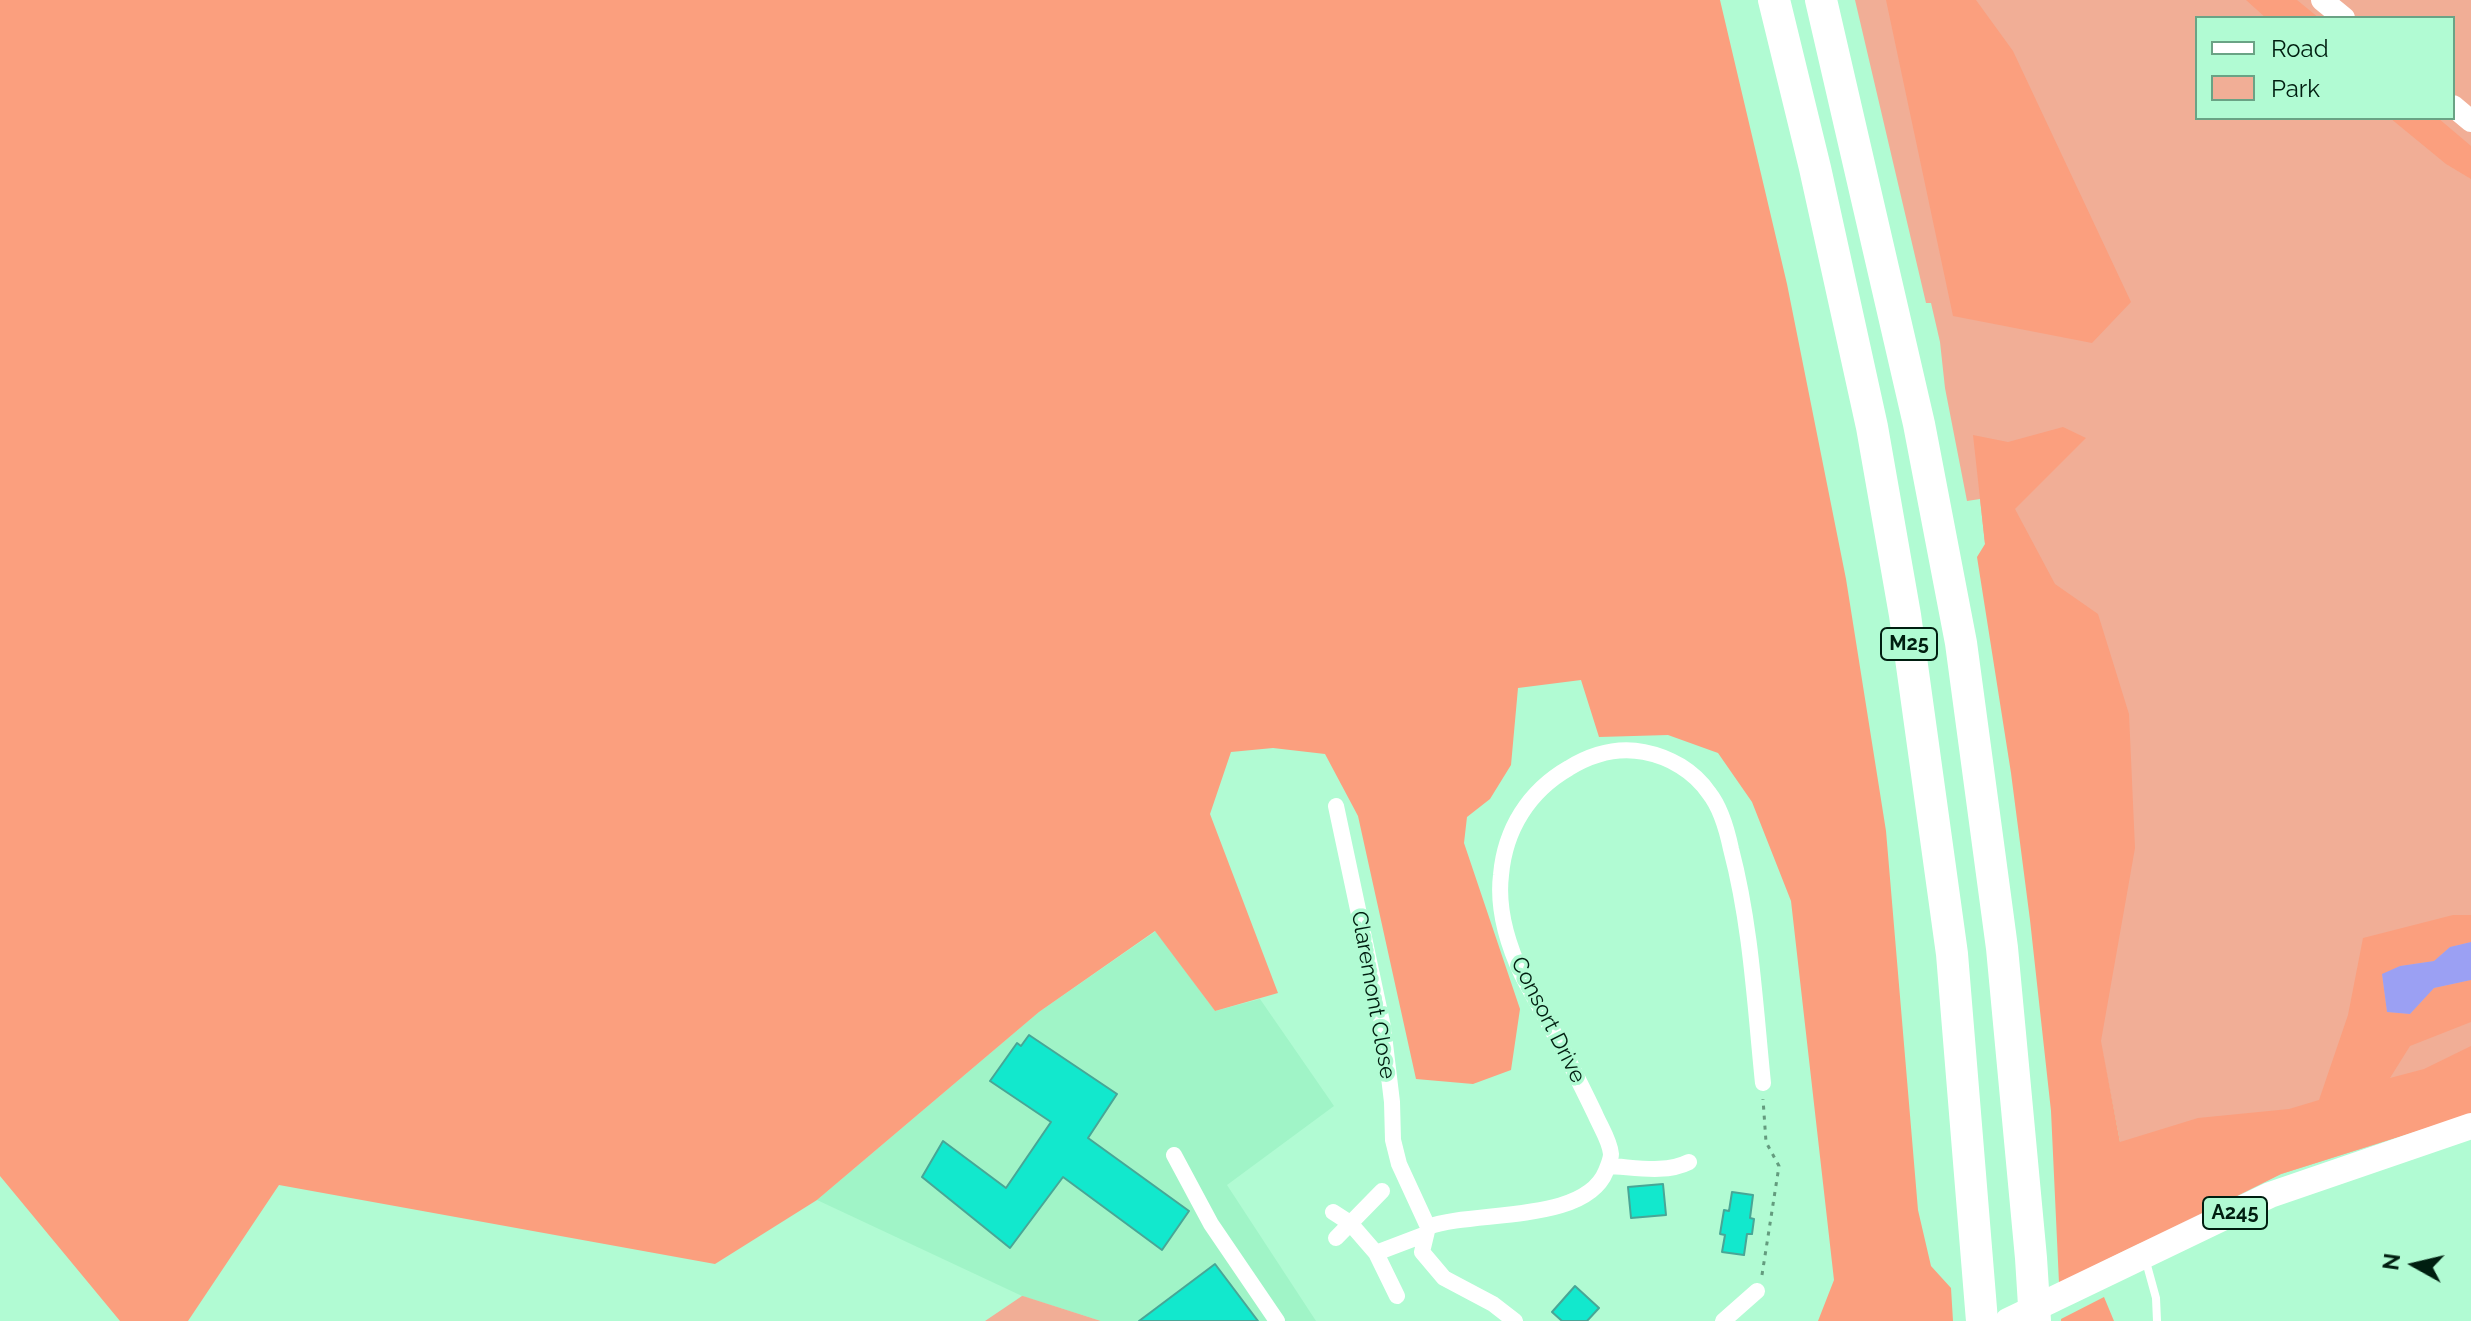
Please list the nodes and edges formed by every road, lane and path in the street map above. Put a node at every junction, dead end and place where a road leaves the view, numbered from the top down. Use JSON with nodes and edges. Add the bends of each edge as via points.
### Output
{"nodes":[{"id":1,"x":1774,"y":0,"type":"edge"},
{"id":2,"x":1821,"y":0,"type":"edge"},
{"id":3,"x":2322,"y":0,"type":"edge"},
{"id":4,"x":2342,"y":16,"type":"edge"},
{"id":5,"x":2455,"y":108,"type":"edge"},
{"id":6,"x":2471,"y":121,"type":"edge"},
{"id":7,"x":1336,"y":806,"type":"dead end"},
{"id":8,"x":1763,"y":1083,"type":"joint"},
{"id":9,"x":2471,"y":1126,"type":"edge"},
{"id":10,"x":1174,"y":1155,"type":"dead end"},
{"id":11,"x":1689,"y":1162,"type":"dead end"},
{"id":12,"x":1608,"y":1166,"type":"junction"},
{"id":13,"x":1382,"y":1191,"type":"dead end"},
{"id":14,"x":1333,"y":1212,"type":"dead end"},
{"id":15,"x":1350,"y":1223,"type":"junction"},
{"id":16,"x":1427,"y":1231,"type":"junction"},
{"id":17,"x":1336,"y":1238,"type":"dead end"},
{"id":18,"x":1376,"y":1253,"type":"junction"},
{"id":19,"x":2145,"y":1257,"type":"junction"},
{"id":20,"x":1757,"y":1291,"type":"joint"},
{"id":21,"x":1397,"y":1296,"type":"dead end"},
{"id":22,"x":1982,"y":1310,"type":"edge"},
{"id":23,"x":1277,"y":1321,"type":"edge"},
{"id":24,"x":1515,"y":1321,"type":"edge"},
{"id":25,"x":1723,"y":1321,"type":"edge"},
{"id":26,"x":2008,"y":1321,"type":"edge"},
{"id":27,"x":2035,"y":1321,"type":"edge"},
{"id":28,"x":2157,"y":1321,"type":"edge"}],
"edges":[{"from":1,"to":22,"type":"highway","number":"M25","via":[[1872,427],[1905,615],[1952,954]]},
{"from":2,"to":27,"type":"highway","number":"M25","via":[[1919,424],[1961,643],[2002,948]]},
{"from":3,"to":4,"type":"street"},
{"from":5,"to":6,"type":"street"},
{"from":7,"to":16,"type":"street","name":"Claremont Close","via":[[1383,1027],[1393,1140]]},
{"from":8,"to":12,"type":"street","name":"Consort Drive","via":[[1737,871],[1709,792],[1680,765],[1629,749],[1594,755],[1571,766],[1549,780],[1516,819],[1505,845],[1501,909],[1522,974],[1603,1133],[1611,1154]]},
{"from":8,"to":20,"type":"path","via":[[1766,1142],[1779,1166]]},
{"from":9,"to":19,"type":"main road","number":"A245","via":[[2270,1195]]},
{"from":10,"to":23,"type":"street","via":[[1211,1224]]},
{"from":11,"to":12,"type":"street","via":[[1661,1169]]},
{"from":12,"to":16,"type":"street","via":[[1602,1181],[1557,1206],[1444,1221]]},
{"from":13,"to":15,"type":"street"},
{"from":14,"to":15,"type":"street"},
{"from":15,"to":17,"type":"street"},
{"from":15,"to":18,"type":"street"},
{"from":16,"to":18,"type":"street"},
{"from":16,"to":24,"type":"street","via":[[1422,1252],[1444,1278]]},
{"from":18,"to":21,"type":"street"},
{"from":19,"to":26,"type":"main road","number":"A245"},
{"from":19,"to":28,"type":"lane"},
{"from":20,"to":25,"type":"street"}]}
